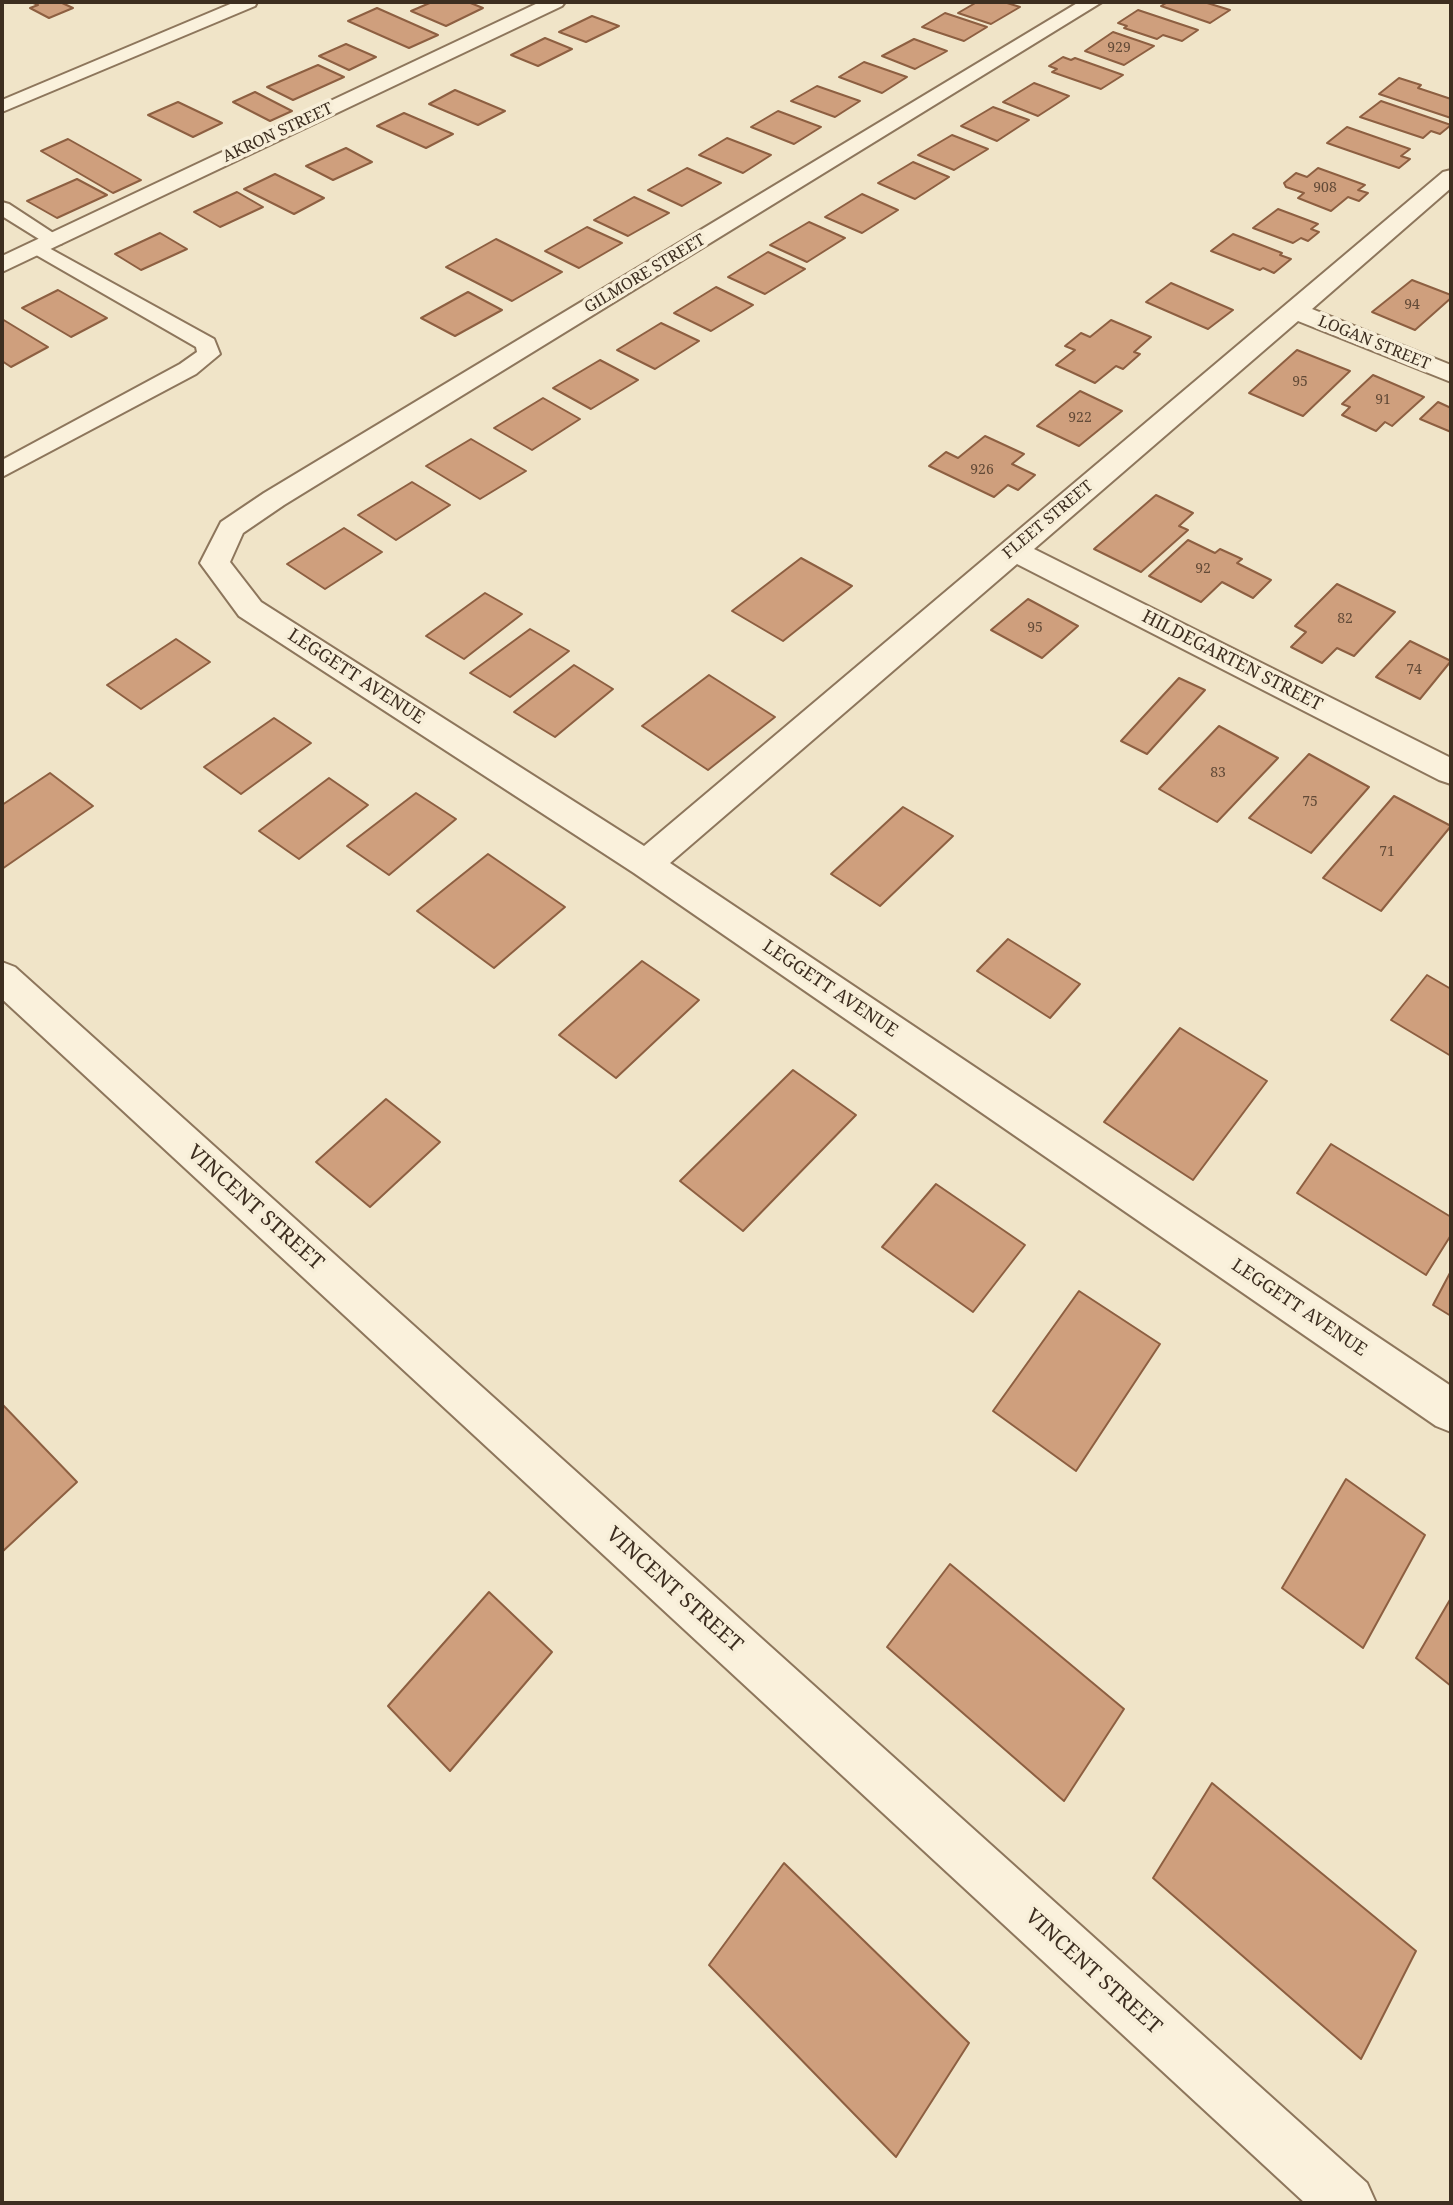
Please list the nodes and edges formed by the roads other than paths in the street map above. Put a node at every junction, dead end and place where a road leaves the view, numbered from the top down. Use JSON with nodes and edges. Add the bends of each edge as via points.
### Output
{"nodes":[{"id":1,"x":249,"y":2,"type":"edge"},
{"id":2,"x":555,"y":2,"type":"edge"},
{"id":3,"x":1092,"y":2,"type":"edge"},
{"id":4,"x":2,"y":107,"type":"edge"},
{"id":5,"x":1451,"y":177,"type":"edge"},
{"id":6,"x":2,"y":208,"type":"edge"},
{"id":7,"x":46,"y":244,"type":"junction"},
{"id":8,"x":2,"y":265,"type":"edge"},
{"id":9,"x":1296,"y":311,"type":"junction"},
{"id":10,"x":1451,"y":374,"type":"edge"},
{"id":11,"x":2,"y":470,"type":"edge"},
{"id":12,"x":1013,"y":550,"type":"junction"},
{"id":13,"x":215,"y":563,"type":"joint"},
{"id":14,"x":1451,"y":772,"type":"edge"},
{"id":15,"x":646,"y":864,"type":"junction"},
{"id":16,"x":2,"y":976,"type":"edge"},
{"id":17,"x":1451,"y":1411,"type":"edge"},
{"id":18,"x":1347,"y":2203,"type":"edge"}],
"edges":[{"from":1,"to":4,"type":"lane"},
{"from":2,"to":7,"type":"street","name":"AKRON STREET"},
{"from":3,"to":13,"type":"street","name":"GILMORE STREET","via":[[274,499],[231,528]]},
{"from":5,"to":9,"type":"street","name":"FLEET STREET"},
{"from":6,"to":7,"type":"lane"},
{"from":7,"to":8,"type":"street","name":"AKRON STREET"},
{"from":7,"to":11,"type":"lane","via":[[206,344],[209,354]]},
{"from":9,"to":10,"type":"street","name":"LOGAN STREET"},
{"from":9,"to":12,"type":"street","name":"FLEET STREET"},
{"from":12,"to":14,"type":"street","name":"HILDEGARTEN STREET"},
{"from":12,"to":15,"type":"street","name":"FLEET STREET"},
{"from":13,"to":15,"type":"street","name":"LEGGETT AVENUE","via":[[250,609]]},
{"from":15,"to":17,"type":"street","name":"LEGGETT AVENUE"},
{"from":16,"to":18,"type":"street","name":"VINCENT STREET"}]}
